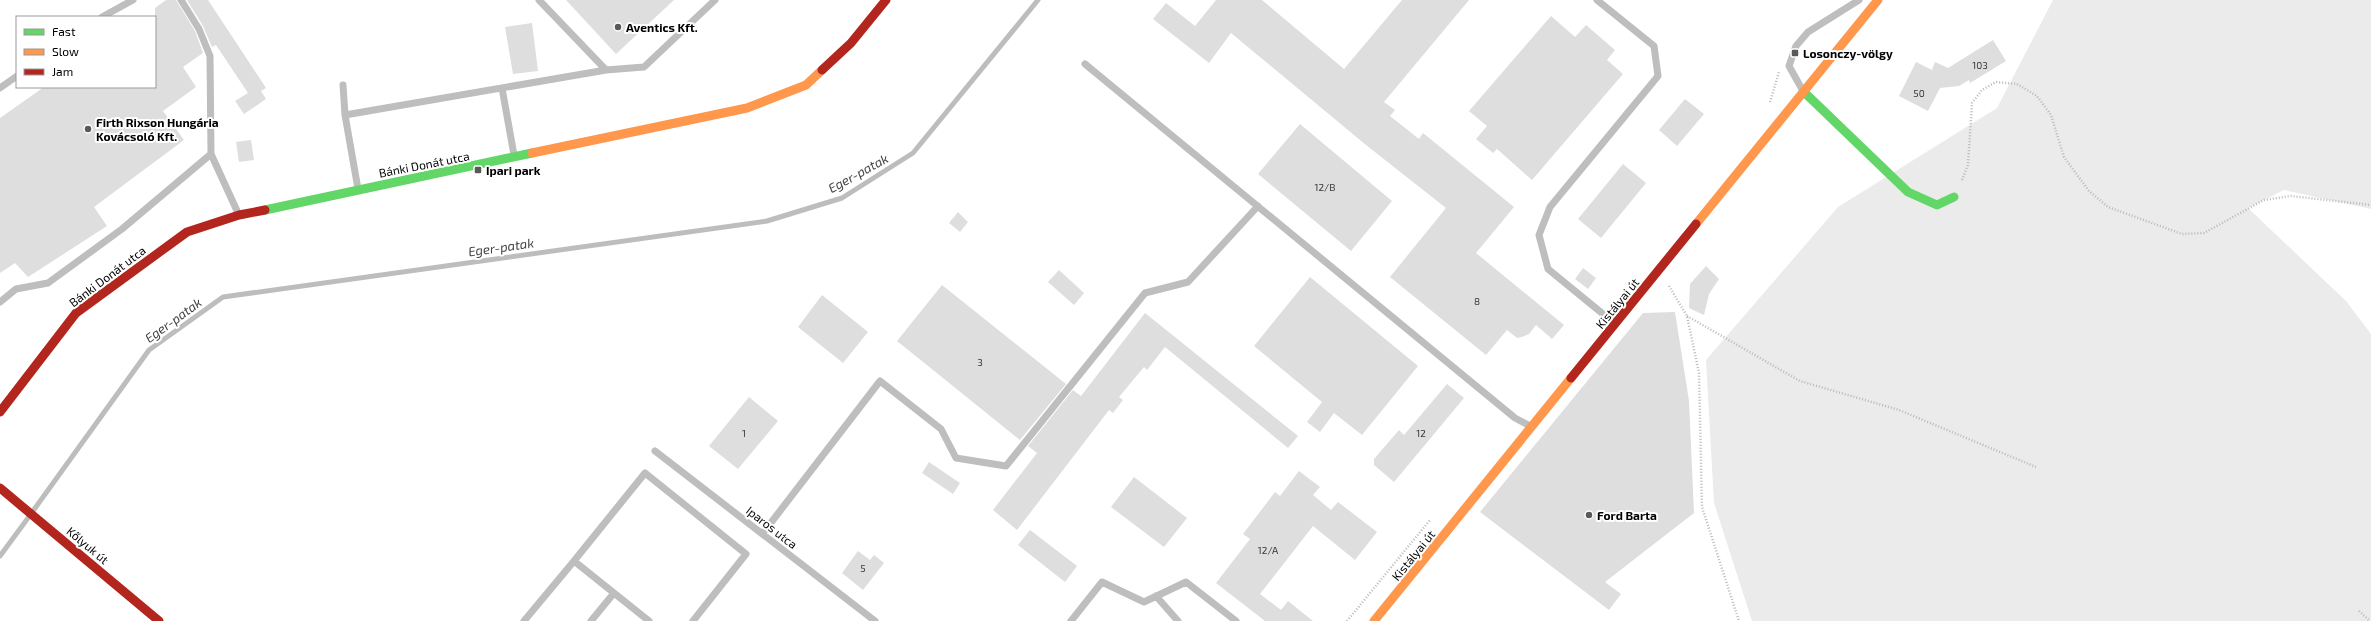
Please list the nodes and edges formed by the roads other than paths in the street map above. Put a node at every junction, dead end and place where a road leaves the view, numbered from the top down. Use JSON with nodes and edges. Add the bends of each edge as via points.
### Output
{"nodes":[{"id":1,"x":133,"y":0,"type":"edge"},
{"id":2,"x":181,"y":0,"type":"edge"},
{"id":3,"x":539,"y":0,"type":"edge"},
{"id":4,"x":715,"y":0,"type":"edge"},
{"id":5,"x":886,"y":0,"type":"edge"},
{"id":6,"x":1597,"y":0,"type":"edge"},
{"id":7,"x":1858,"y":0,"type":"edge"},
{"id":8,"x":1878,"y":0,"type":"edge"},
{"id":9,"x":104,"y":16,"type":"edge"},
{"id":10,"x":1085,"y":64,"type":"dead end"},
{"id":11,"x":606,"y":70,"type":"junction"},
{"id":12,"x":16,"y":77,"type":"edge"},
{"id":13,"x":343,"y":85,"type":"dead end"},
{"id":14,"x":0,"y":88,"type":"edge"},
{"id":15,"x":502,"y":88,"type":"junction"},
{"id":16,"x":1804,"y":92,"type":"junction"},
{"id":17,"x":345,"y":115,"type":"junction"},
{"id":18,"x":211,"y":154,"type":"junction"},
{"id":19,"x":515,"y":158,"type":"junction"},
{"id":20,"x":358,"y":190,"type":"junction"},
{"id":21,"x":1954,"y":198,"type":"road end"},
{"id":22,"x":1258,"y":206,"type":"junction"},
{"id":23,"x":239,"y":215,"type":"junction"},
{"id":24,"x":0,"y":302,"type":"edge"},
{"id":25,"x":1616,"y":324,"type":"junction"},
{"id":26,"x":0,"y":412,"type":"edge"},
{"id":27,"x":1532,"y":427,"type":"junction"},
{"id":28,"x":655,"y":450,"type":"dead end"},
{"id":29,"x":2,"y":490,"type":"edge"},
{"id":30,"x":763,"y":533,"type":"junction"},
{"id":31,"x":574,"y":562,"type":"junction"},
{"id":32,"x":614,"y":593,"type":"junction"},
{"id":33,"x":1156,"y":596,"type":"junction"},
{"id":34,"x":159,"y":621,"type":"edge"},
{"id":35,"x":524,"y":621,"type":"edge"},
{"id":36,"x":591,"y":621,"type":"edge"},
{"id":37,"x":649,"y":621,"type":"edge"},
{"id":38,"x":692,"y":621,"type":"edge"},
{"id":39,"x":875,"y":621,"type":"edge"},
{"id":40,"x":1071,"y":621,"type":"edge"},
{"id":41,"x":1178,"y":621,"type":"edge"},
{"id":42,"x":1236,"y":621,"type":"edge"},
{"id":43,"x":1374,"y":621,"type":"edge"}],
"edges":[{"from":1,"to":9,"type":"lane"},
{"from":2,"to":18,"type":"lane","via":[[200,29],[210,56]]},
{"from":3,"to":11,"type":"lane"},
{"from":4,"to":11,"type":"lane","via":[[644,67]]},
{"from":5,"to":19,"type":"street","name":"Bánki Donát utca","via":[[851,43],[806,85],[747,108]]},
{"from":6,"to":25,"type":"lane","via":[[1654,46],[1658,76],[1550,207],[1539,235],[1548,269]]},
{"from":7,"to":16,"type":"lane","via":[[1808,32],[1796,46],[1789,66]]},
{"from":8,"to":16,"type":"street","name":"Kistályai út"},
{"from":10,"to":22,"type":"lane"},
{"from":11,"to":15,"type":"lane"},
{"from":12,"to":14,"type":"lane"},
{"from":13,"to":17,"type":"lane"},
{"from":15,"to":17,"type":"lane"},
{"from":15,"to":19,"type":"lane"},
{"from":16,"to":21,"type":"street","via":[[1908,192],[1937,205]]},
{"from":16,"to":25,"type":"street","name":"Kistályai út"},
{"from":17,"to":20,"type":"lane"},
{"from":18,"to":23,"type":"lane"},
{"from":18,"to":24,"type":"lane","via":[[122,229],[48,283],[16,289]]},
{"from":19,"to":20,"type":"street","name":"Bánki Donát utca"},
{"from":20,"to":23,"type":"street","name":"Bánki Donát utca"},
{"from":22,"to":27,"type":"lane","via":[[1515,418]]},
{"from":22,"to":30,"type":"lane","via":[[1188,282],[1145,293],[1006,466],[956,458],[941,429],[880,381]]},
{"from":23,"to":26,"type":"street","name":"Bánki Donát utca","via":[[186,232],[76,313]]},
{"from":25,"to":27,"type":"street","name":"Kistályai út"},
{"from":27,"to":43,"type":"street","name":"Kistályai út"},
{"from":28,"to":30,"type":"lane","name":"Iparos utca"},
{"from":29,"to":34,"type":"street","name":"Kőlyuk út"},
{"from":30,"to":39,"type":"lane","name":"Iparos utca"},
{"from":31,"to":32,"type":"lane"},
{"from":31,"to":35,"type":"lane"},
{"from":31,"to":38,"type":"lane","via":[[645,473],[746,554]]},
{"from":32,"to":36,"type":"lane"},
{"from":32,"to":37,"type":"lane"},
{"from":33,"to":40,"type":"lane","via":[[1144,602],[1102,582]]},
{"from":33,"to":41,"type":"lane"},
{"from":33,"to":42,"type":"lane","via":[[1186,582]]}]}
